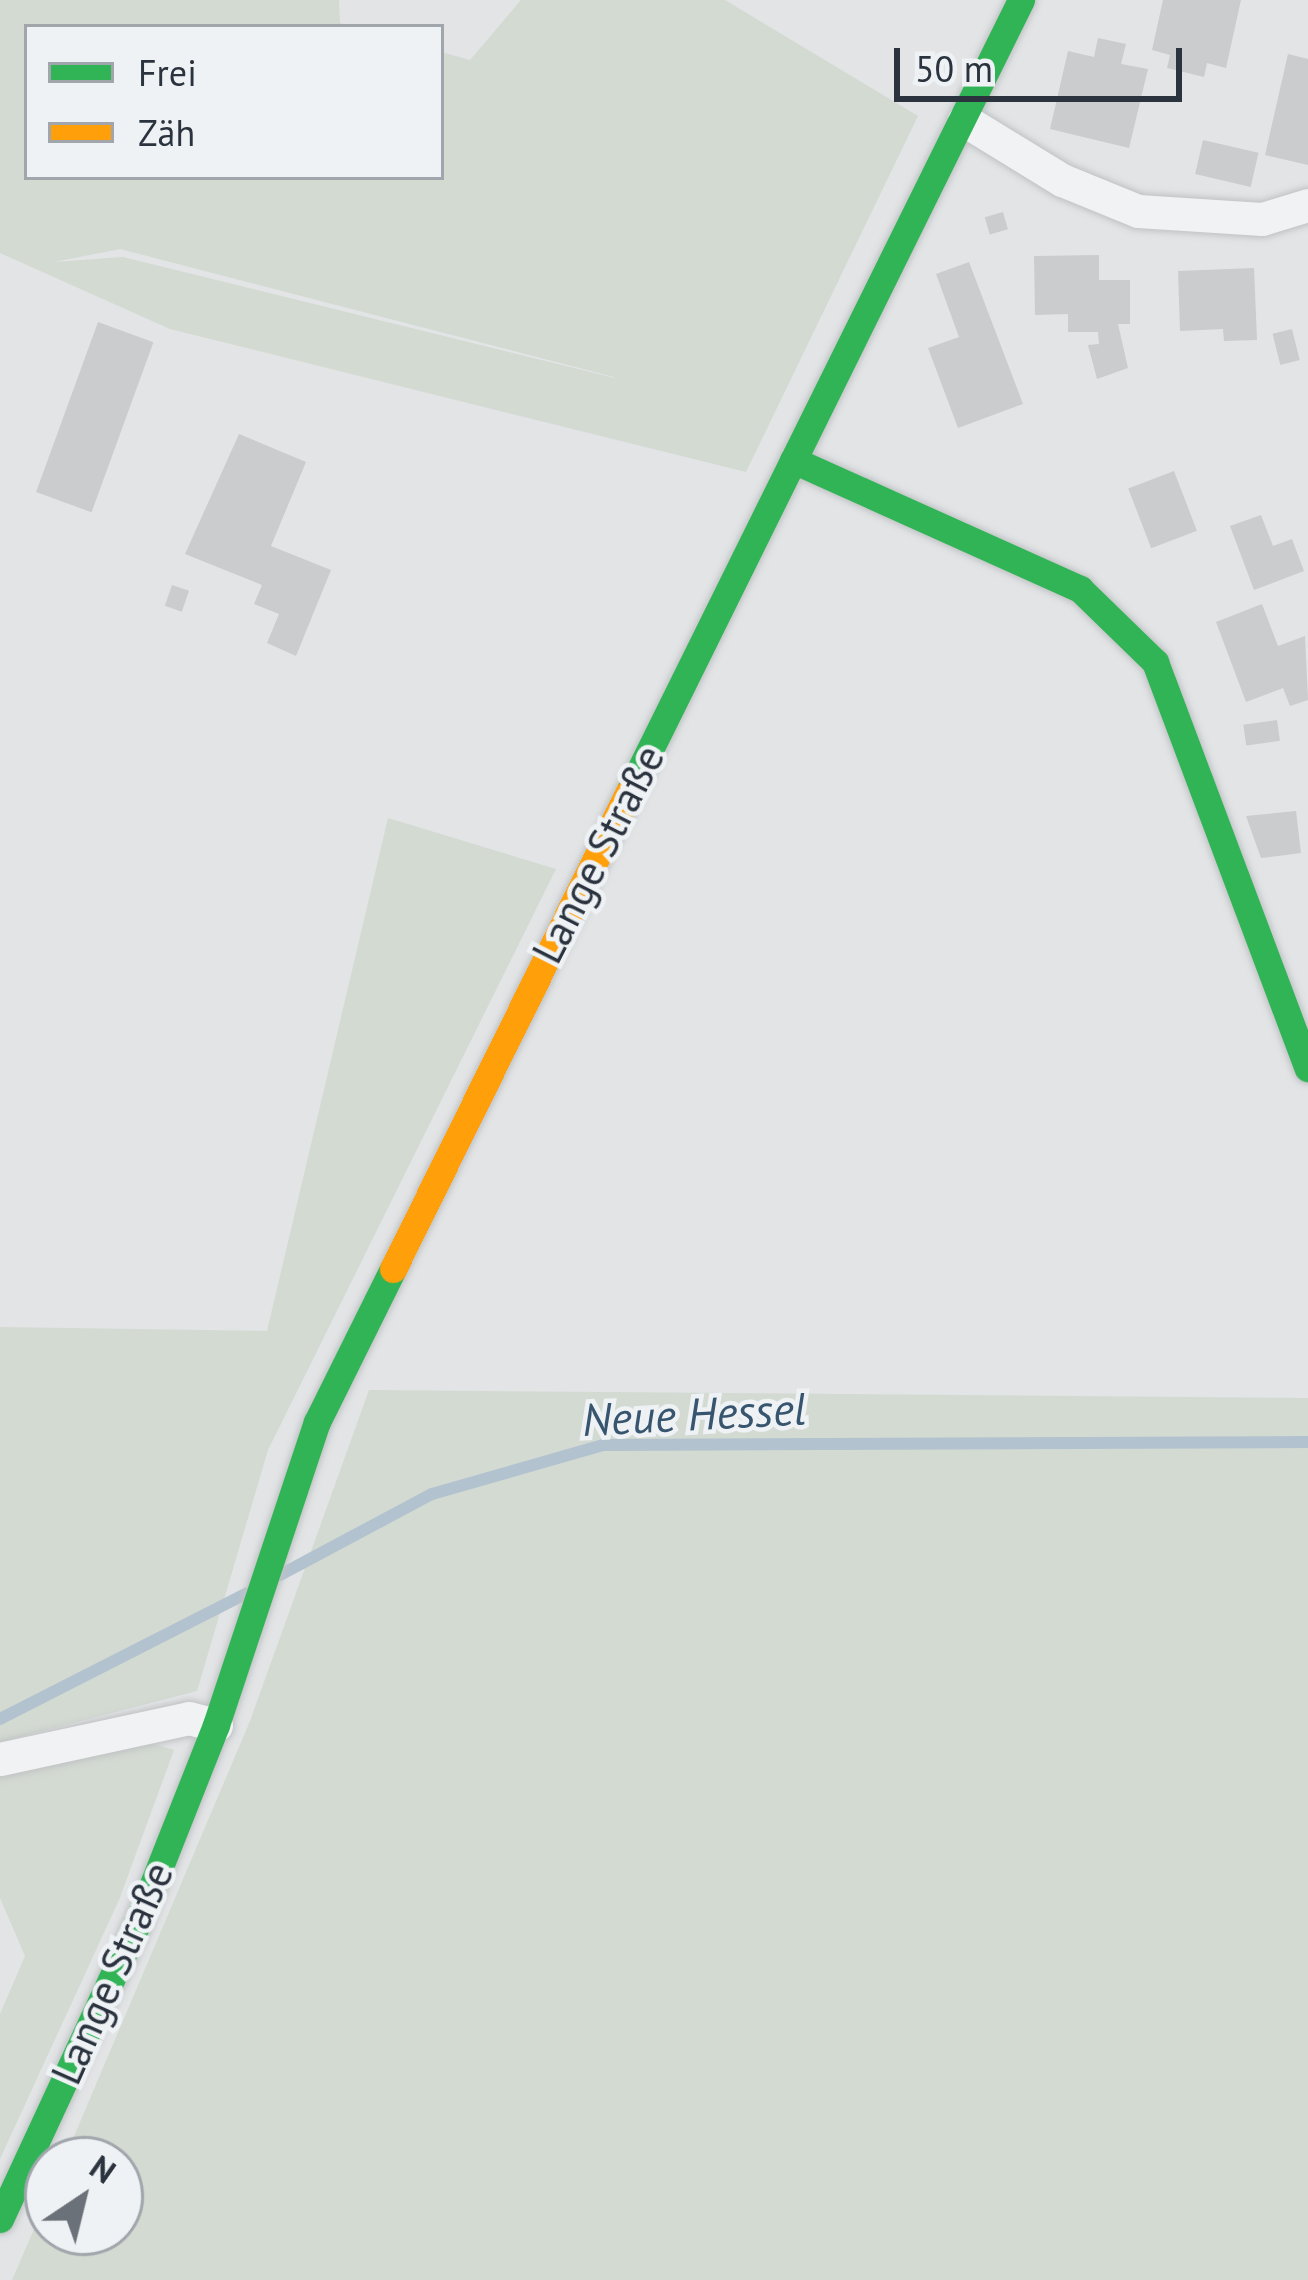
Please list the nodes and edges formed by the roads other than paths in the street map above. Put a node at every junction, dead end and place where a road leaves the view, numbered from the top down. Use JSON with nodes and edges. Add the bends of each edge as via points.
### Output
{"nodes":[{"id":1,"x":1021,"y":0,"type":"edge"},
{"id":2,"x":964,"y":119,"type":"junction"},
{"id":3,"x":1308,"y":205,"type":"edge"},
{"id":4,"x":793,"y":460,"type":"junction"},
{"id":5,"x":1300,"y":1025,"type":"edge"},
{"id":6,"x":1308,"y":1068,"type":"edge"},
{"id":7,"x":216,"y":1725,"type":"junction"},
{"id":8,"x":0,"y":1760,"type":"edge"},
{"id":9,"x":0,"y":2219,"type":"edge"}],
"edges":[{"from":1,"to":2,"type":"street","name":"Lange Straße"},
{"from":2,"to":3,"type":"street","via":[[1062,180],[1138,211],[1262,219]]},
{"from":2,"to":4,"type":"street","name":"Lange Straße"},
{"from":4,"to":5,"type":"street","via":[[1080,589],[1155,662]]},
{"from":4,"to":7,"type":"street","name":"Lange Straße","via":[[317,1422]]},
{"from":5,"to":6,"type":"street"},
{"from":7,"to":8,"type":"street","via":[[189,1718]]},
{"from":7,"to":9,"type":"street","name":"Lange Straße","via":[[140,1917]]}]}
